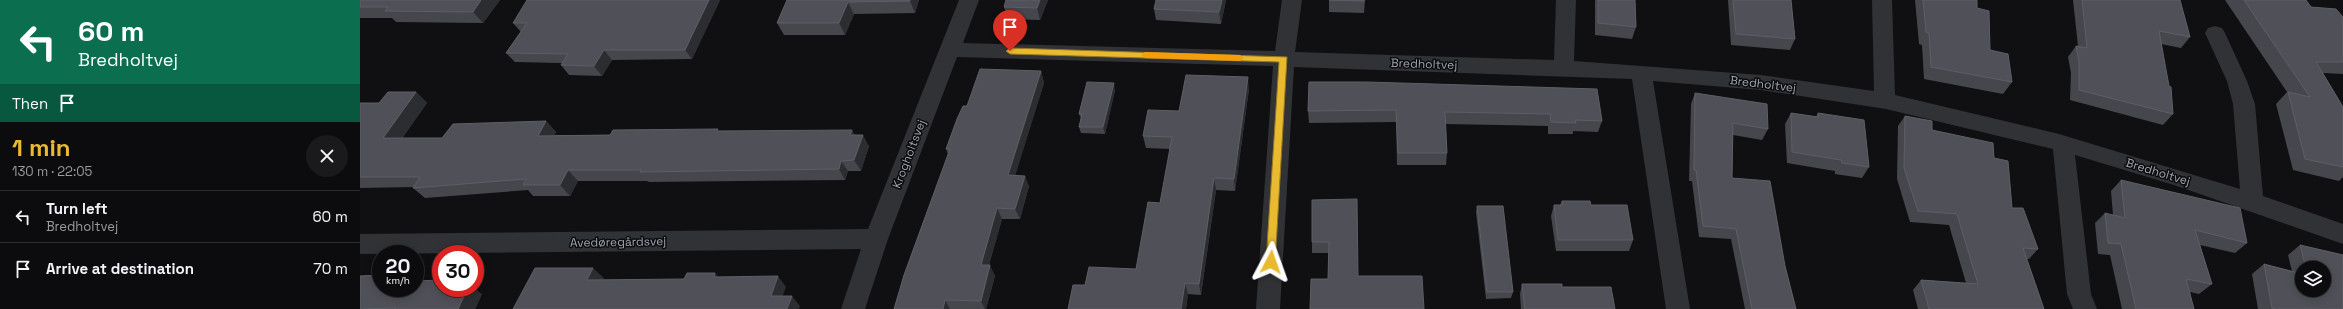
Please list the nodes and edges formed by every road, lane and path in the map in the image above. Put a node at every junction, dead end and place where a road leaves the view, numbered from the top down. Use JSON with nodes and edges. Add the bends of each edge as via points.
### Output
{"nodes":[{"id":1,"x":969,"y":0,"type":"edge"},
{"id":2,"x":1292,"y":0,"type":"edge"},
{"id":3,"x":1566,"y":0,"type":"edge"},
{"id":4,"x":1882,"y":0,"type":"edge"},
{"id":5,"x":2215,"y":33,"type":"dead end"},
{"id":6,"x":950,"y":50,"type":"junction"},
{"id":7,"x":1284,"y":59,"type":"junction"},
{"id":8,"x":1564,"y":68,"type":"junction"},
{"id":9,"x":1641,"y":72,"type":"junction"},
{"id":10,"x":1885,"y":101,"type":"junction"},
{"id":11,"x":2064,"y":144,"type":"junction"},
{"id":12,"x":2252,"y":201,"type":"junction"},
{"id":13,"x":2343,"y":234,"type":"edge"},
{"id":14,"x":876,"y":238,"type":"junction"},
{"id":15,"x":360,"y":244,"type":"edge"},
{"id":16,"x":853,"y":309,"type":"edge"},
{"id":17,"x":1268,"y":309,"type":"edge"},
{"id":18,"x":1678,"y":309,"type":"edge"},
{"id":19,"x":2085,"y":309,"type":"edge"}],
"edges":[{"from":1,"to":6,"type":"street","name":"Krogholtsvej"},
{"from":2,"to":7,"type":"street"},
{"from":3,"to":8,"type":"street"},
{"from":4,"to":10,"type":"street"},
{"from":5,"to":12,"type":"street","via":[[2237,81],[2244,104]]},
{"from":6,"to":7,"type":"street","name":"Bredholtvej"},
{"from":6,"to":14,"type":"street","name":"Krogholtsvej"},
{"from":7,"to":8,"type":"street","name":"Bredholtvej"},
{"from":7,"to":17,"type":"street"},
{"from":8,"to":9,"type":"street","name":"Bredholtvej"},
{"from":9,"to":10,"type":"street","name":"Bredholtvej","via":[[1757,82]]},
{"from":9,"to":18,"type":"street"},
{"from":10,"to":11,"type":"street","name":"Bredholtvej"},
{"from":11,"to":12,"type":"street","name":"Bredholtvej"},
{"from":11,"to":19,"type":"street","via":[[2080,294]]},
{"from":12,"to":13,"type":"street","name":"Bredholtvej"},
{"from":14,"to":15,"type":"street","name":"Avedøregårdsvej"},
{"from":14,"to":16,"type":"street","name":"Krogholtsvej"}]}
